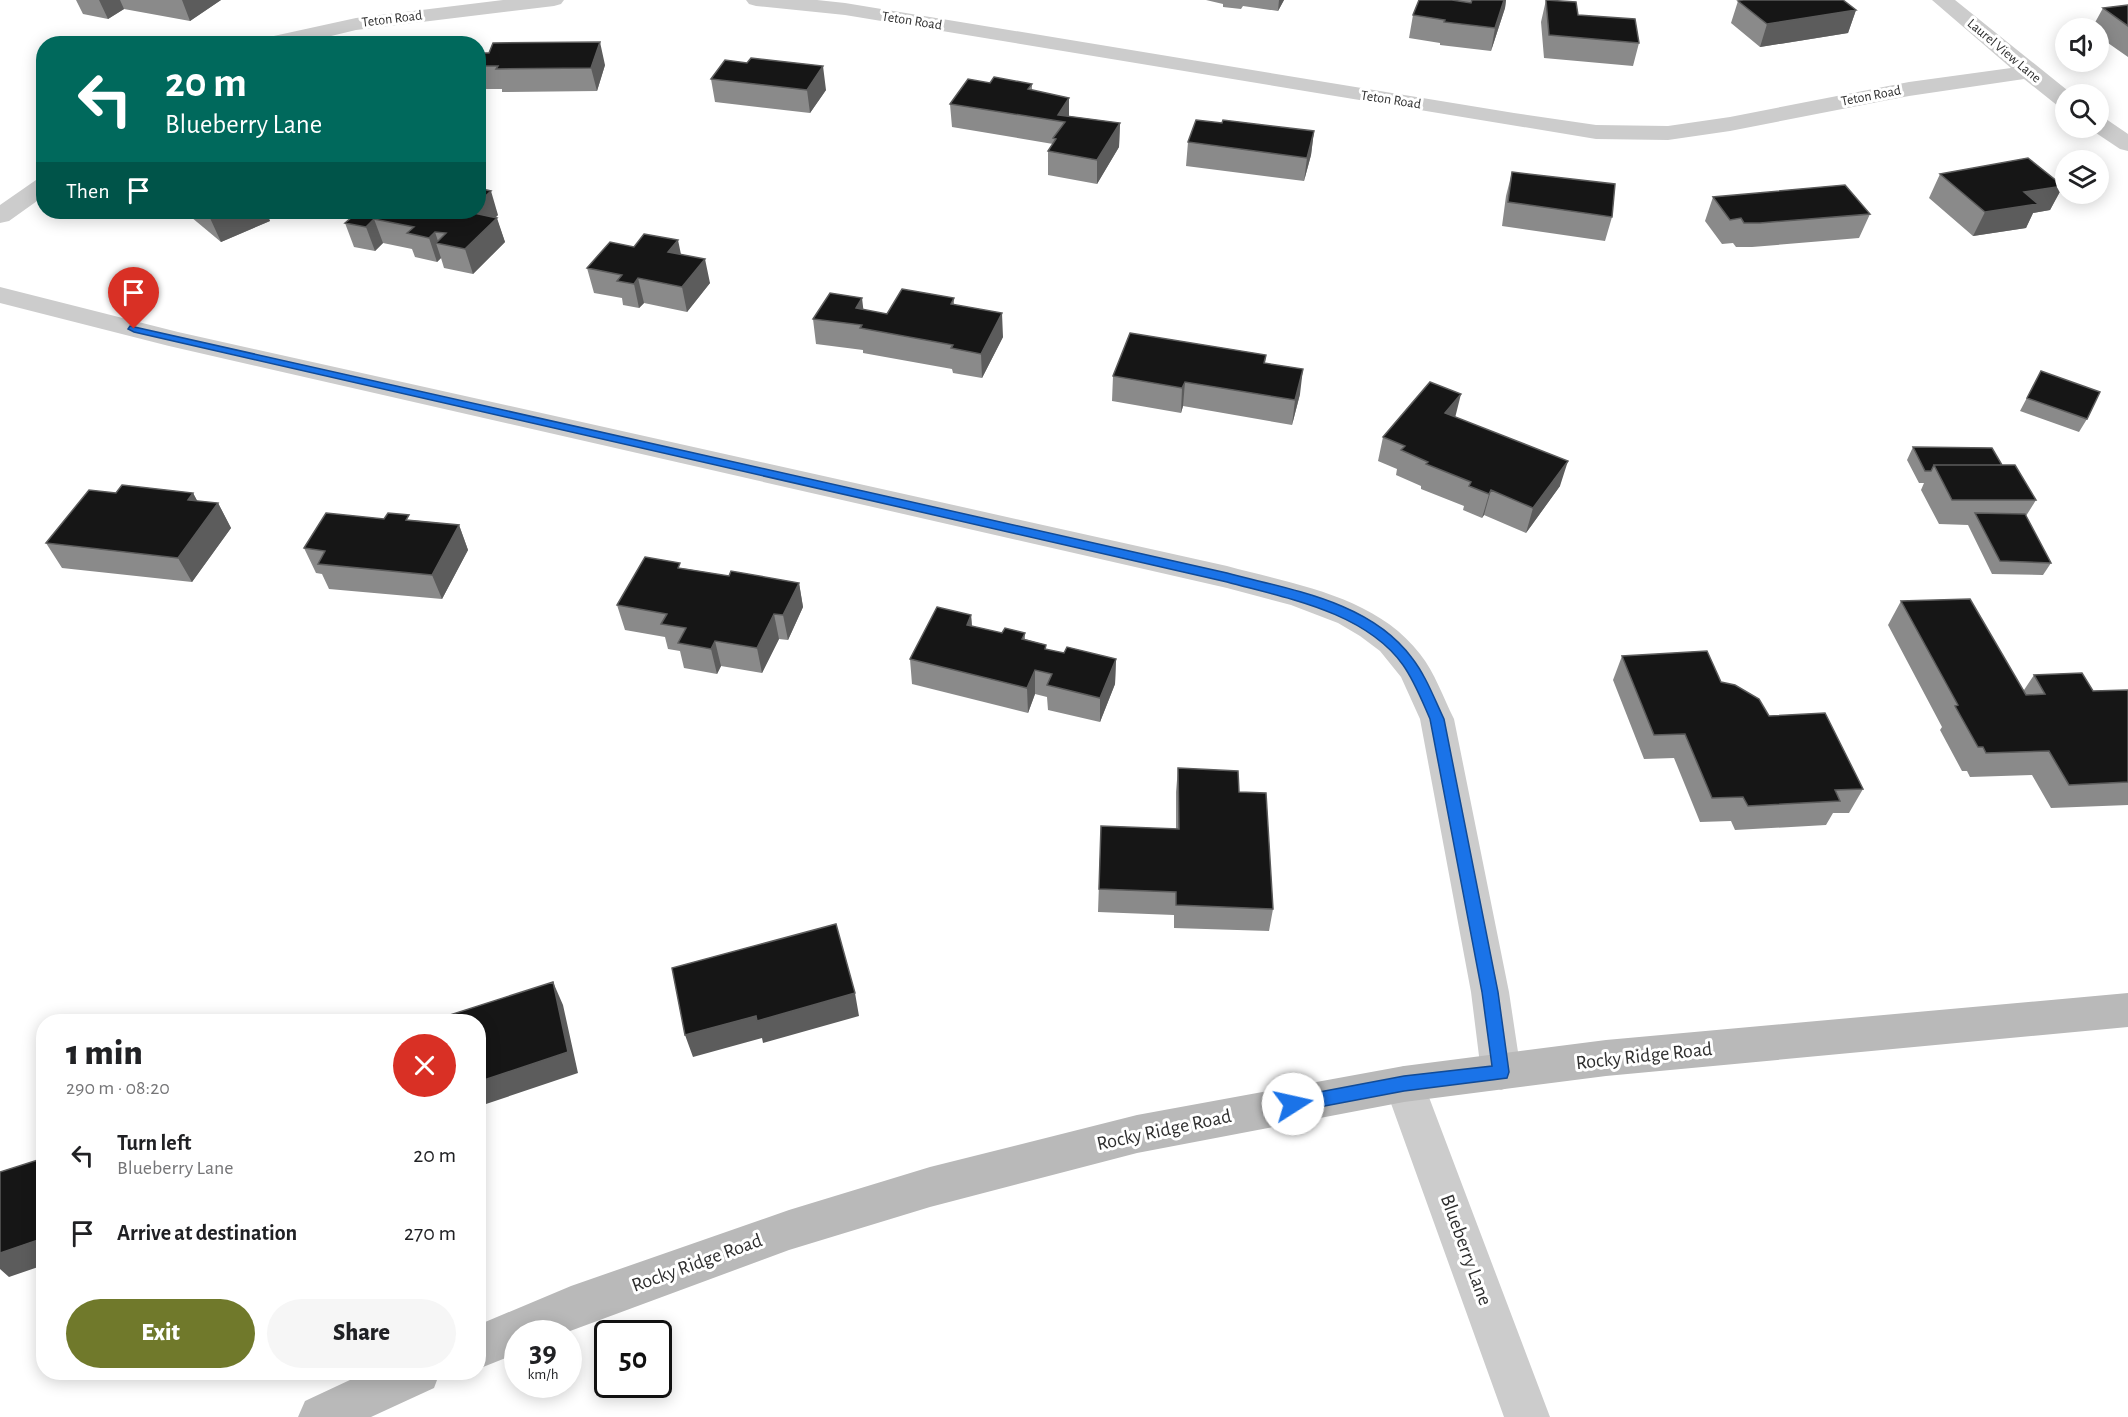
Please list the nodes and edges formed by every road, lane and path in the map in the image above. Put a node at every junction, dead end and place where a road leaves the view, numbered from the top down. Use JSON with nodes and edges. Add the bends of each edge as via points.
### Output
{"nodes":[{"id":1,"x":554,"y":0,"type":"edge"},
{"id":2,"x":756,"y":0,"type":"edge"},
{"id":3,"x":1942,"y":0,"type":"edge"},
{"id":4,"x":849,"y":5,"type":"edge"},
{"id":5,"x":291,"y":36,"type":"edge"},
{"id":6,"x":2027,"y":72,"type":"junction"},
{"id":7,"x":2055,"y":93,"type":"edge"},
{"id":8,"x":2109,"y":131,"type":"edge"},
{"id":9,"x":2128,"y":144,"type":"edge"},
{"id":10,"x":36,"y":191,"type":"edge"},
{"id":11,"x":0,"y":216,"type":"edge"},
{"id":12,"x":0,"y":296,"type":"edge"},
{"id":13,"x":2128,"y":1010,"type":"edge"},
{"id":14,"x":1501,"y":1072,"type":"junction"},
{"id":15,"x":1404,"y":1084,"type":"junction"},
{"id":16,"x":486,"y":1344,"type":"edge"},
{"id":17,"x":401,"y":1380,"type":"edge"},
{"id":18,"x":321,"y":1417,"type":"edge"},
{"id":19,"x":1527,"y":1417,"type":"edge"}],
"edges":[{"from":1,"to":5,"type":"street","name":"Teton Road","via":[[355,14]]},
{"from":2,"to":4,"type":"street","name":"Teton Road"},
{"from":3,"to":6,"type":"street","name":"Laurel View Lane"},
{"from":4,"to":6,"type":"street","name":"Teton Road","via":[[1502,118],[1629,134],[1699,129],[1909,89]]},
{"from":6,"to":7,"type":"street","name":"Laurel View Lane"},
{"from":8,"to":9,"type":"street"},
{"from":10,"to":11,"type":"street"},
{"from":12,"to":14,"type":"street","via":[[178,340],[1227,577],[1325,604],[1363,623],[1407,660],[1437,719],[1490,992]]},
{"from":13,"to":14,"type":"main road","name":"Rocky Ridge Road","via":[[1606,1058]]},
{"from":14,"to":15,"type":"main road","name":"Rocky Ridge Road"},
{"from":15,"to":16,"type":"main road","name":"Rocky Ridge Road","via":[[1137,1134],[930,1187],[789,1230],[571,1308]]},
{"from":15,"to":19,"type":"street","name":"Blueberry Lane"},
{"from":17,"to":18,"type":"main road"}]}
